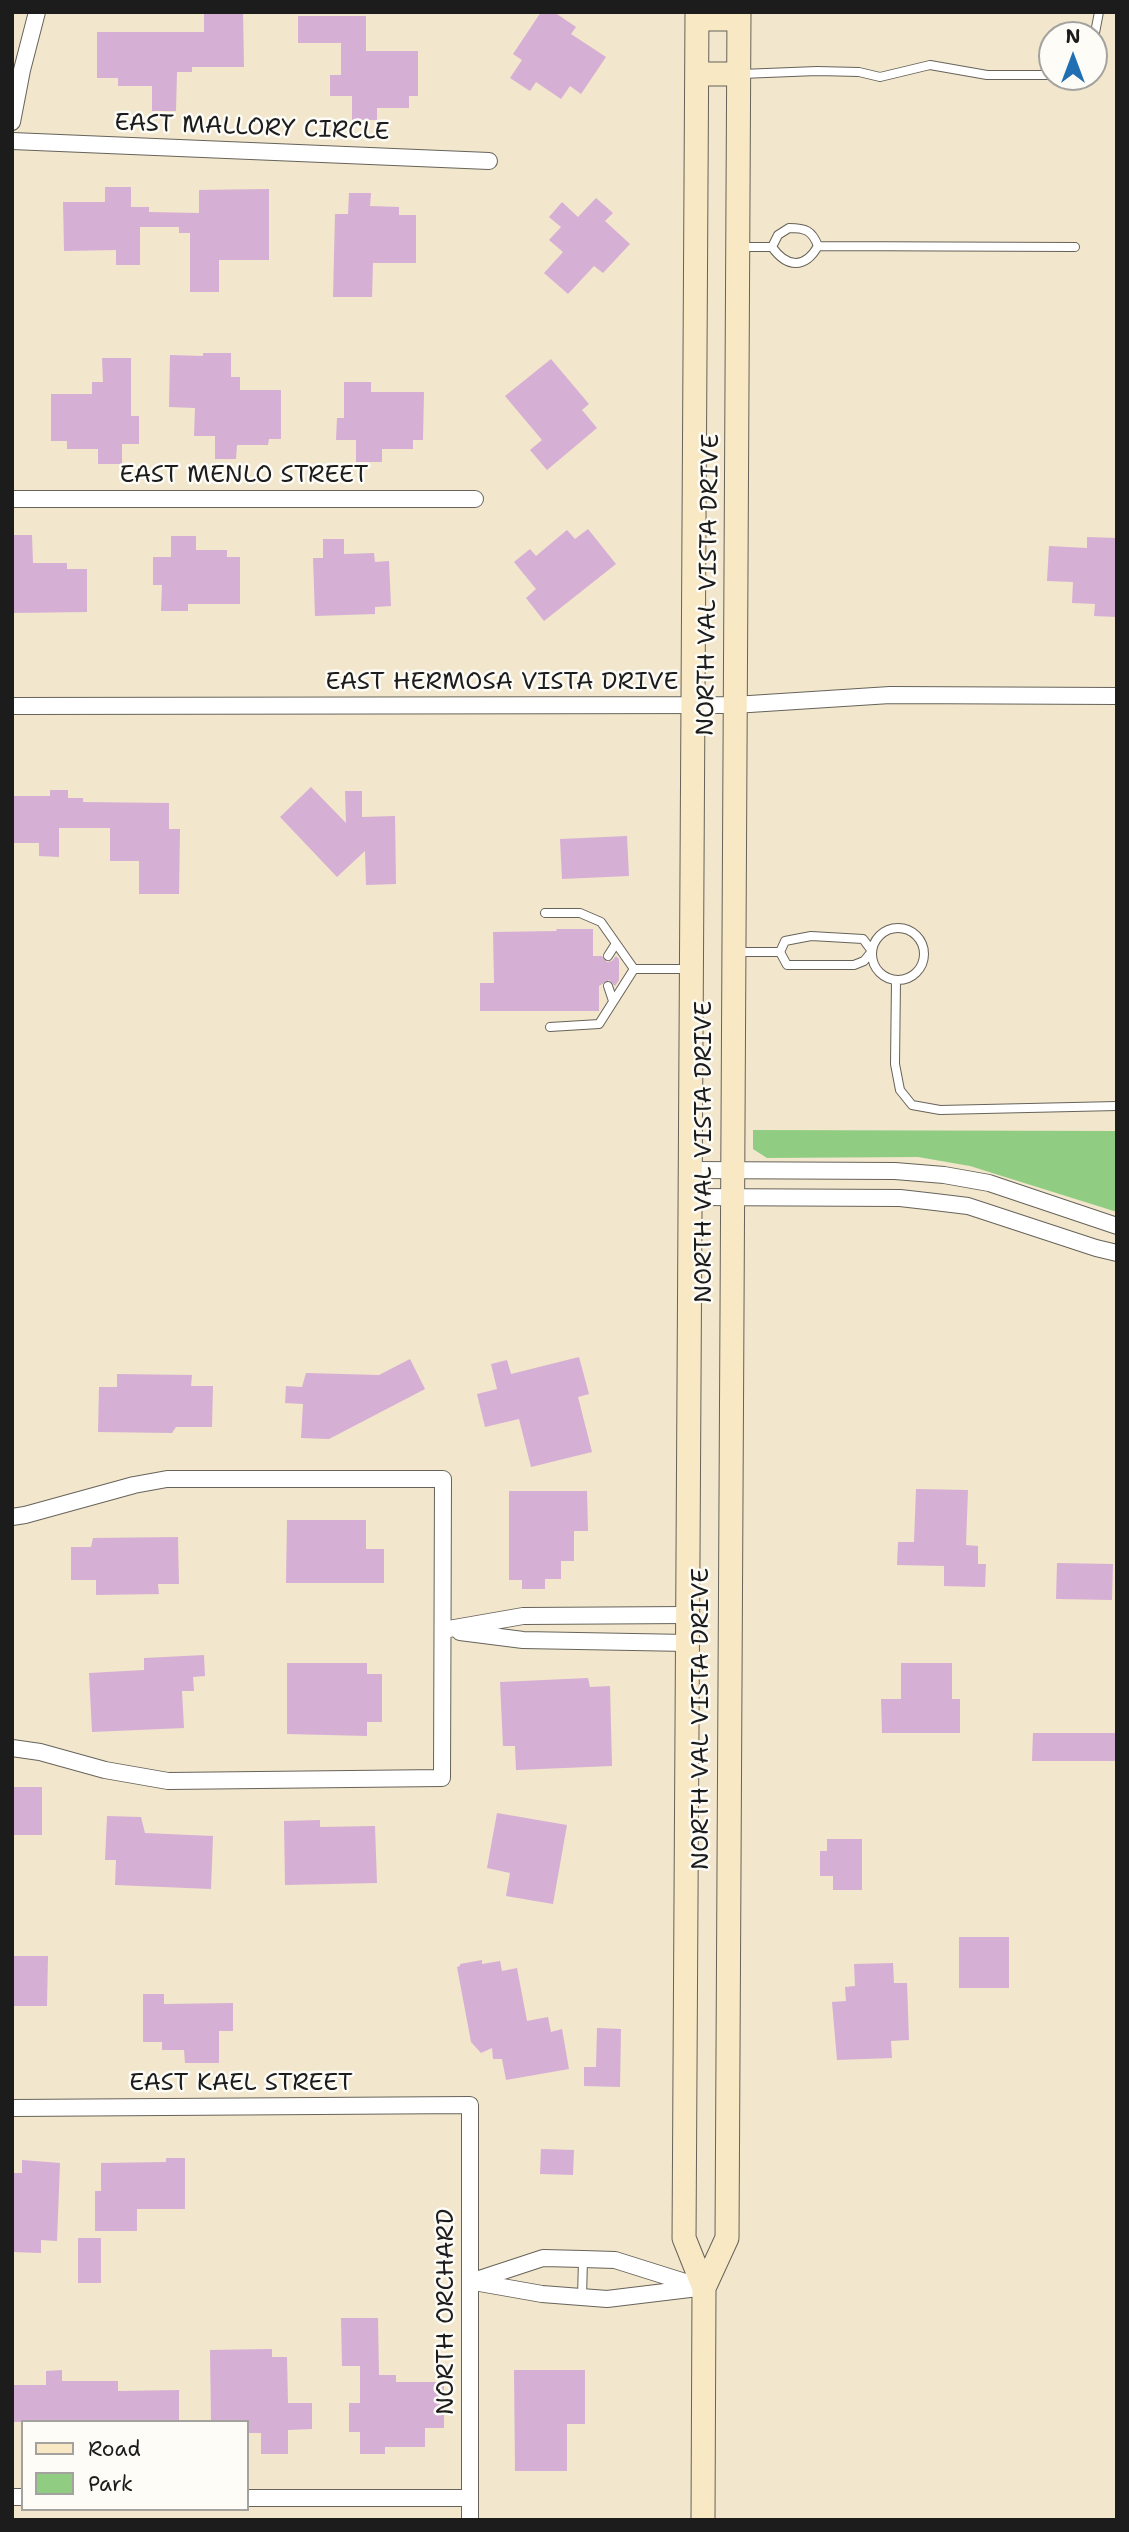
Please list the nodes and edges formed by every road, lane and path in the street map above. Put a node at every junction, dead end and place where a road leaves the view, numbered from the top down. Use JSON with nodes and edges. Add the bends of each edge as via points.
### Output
{"nodes":[{"id":1,"x":37,"y":12,"type":"edge"},
{"id":2,"x":697,"y":16,"type":"edge"},
{"id":3,"x":739,"y":16,"type":"edge"},
{"id":4,"x":697,"y":74,"type":"junction"},
{"id":5,"x":738,"y":74,"type":"junction"},
{"id":6,"x":1038,"y":75,"type":"edge"},
{"id":7,"x":12,"y":122,"type":"edge"},
{"id":8,"x":12,"y":141,"type":"edge"},
{"id":9,"x":489,"y":161,"type":"dead end"},
{"id":10,"x":818,"y":246,"type":"junction"},
{"id":11,"x":738,"y":247,"type":"junction"},
{"id":12,"x":772,"y":247,"type":"junction"},
{"id":13,"x":1075,"y":247,"type":"dead end"},
{"id":14,"x":12,"y":499,"type":"edge"},
{"id":15,"x":475,"y":499,"type":"dead end"},
{"id":16,"x":1117,"y":696,"type":"edge"},
{"id":17,"x":693,"y":705,"type":"junction"},
{"id":18,"x":734,"y":705,"type":"junction"},
{"id":19,"x":12,"y":706,"type":"edge"},
{"id":20,"x":545,"y":913,"type":"dead end"},
{"id":21,"x":615,"y":945,"type":"junction"},
{"id":22,"x":872,"y":951,"type":"junction"},
{"id":23,"x":732,"y":952,"type":"junction"},
{"id":24,"x":780,"y":952,"type":"junction"},
{"id":25,"x":608,"y":956,"type":"dead end"},
{"id":26,"x":634,"y":969,"type":"junction"},
{"id":27,"x":691,"y":969,"type":"junction"},
{"id":28,"x":896,"y":980,"type":"junction"},
{"id":29,"x":608,"y":986,"type":"dead end"},
{"id":30,"x":613,"y":1001,"type":"junction"},
{"id":31,"x":550,"y":1027,"type":"dead end"},
{"id":32,"x":1117,"y":1106,"type":"edge"},
{"id":33,"x":690,"y":1170,"type":"junction"},
{"id":34,"x":731,"y":1170,"type":"junction"},
{"id":35,"x":690,"y":1197,"type":"junction"},
{"id":36,"x":731,"y":1197,"type":"junction"},
{"id":37,"x":1117,"y":1226,"type":"edge"},
{"id":38,"x":1117,"y":1253,"type":"edge"},
{"id":39,"x":12,"y":1517,"type":"edge"},
{"id":40,"x":607,"y":1615,"type":"junction"},
{"id":41,"x":688,"y":1615,"type":"junction"},
{"id":42,"x":443,"y":1630,"type":"junction"},
{"id":43,"x":608,"y":1641,"type":"junction"},
{"id":44,"x":688,"y":1643,"type":"junction"},
{"id":45,"x":12,"y":1748,"type":"edge"},
{"id":46,"x":470,"y":2105,"type":"joint"},
{"id":47,"x":12,"y":2108,"type":"edge"},
{"id":48,"x":583,"y":2259,"type":"junction"},
{"id":49,"x":470,"y":2281,"type":"junction"},
{"id":50,"x":704,"y":2288,"type":"junction"},
{"id":51,"x":582,"y":2298,"type":"junction"},
{"id":52,"x":248,"y":2498,"type":"edge"},
{"id":53,"x":470,"y":2498,"type":"junction"},
{"id":54,"x":470,"y":2520,"type":"edge"},
{"id":55,"x":703,"y":2520,"type":"edge"}],
"edges":[{"from":1,"to":7,"type":"street"},
{"from":2,"to":3,"type":"main road"},
{"from":2,"to":4,"type":"main road","name":"NORTH VAL VISTA DRIVE"},
{"from":3,"to":5,"type":"main road","name":"NORTH VAL VISTA DRIVE"},
{"from":4,"to":5,"type":"main road"},
{"from":4,"to":17,"type":"main road","name":"NORTH VAL VISTA DRIVE"},
{"from":5,"to":6,"type":"lane","via":[[817,71],[880,77],[930,65],[987,75]]},
{"from":5,"to":11,"type":"main road","name":"NORTH VAL VISTA DRIVE"},
{"from":8,"to":9,"type":"street","name":"EAST MALLORY CIRCLE"},
{"from":10,"to":12,"type":"lane","via":[[812,257],[791,263]]},
{"from":10,"to":12,"type":"lane","via":[[814,234],[789,228],[778,235]]},
{"from":10,"to":13,"type":"lane"},
{"from":11,"to":12,"type":"lane"},
{"from":11,"to":18,"type":"main road","name":"NORTH VAL VISTA DRIVE"},
{"from":14,"to":15,"type":"street","name":"EAST MENLO STREET"},
{"from":16,"to":18,"type":"street","name":"EAST HERMOSA VISTA DRIVE","via":[[890,695]]},
{"from":17,"to":18,"type":"street","name":"EAST HERMOSA VISTA DRIVE"},
{"from":17,"to":19,"type":"street","name":"EAST HERMOSA VISTA DRIVE"},
{"from":17,"to":27,"type":"main road","name":"NORTH VAL VISTA DRIVE"},
{"from":18,"to":23,"type":"main road","name":"NORTH VAL VISTA DRIVE"},
{"from":20,"to":21,"type":"lane","via":[[580,913],[601,922]]},
{"from":21,"to":25,"type":"lane"},
{"from":21,"to":26,"type":"lane"},
{"from":22,"to":24,"type":"lane","via":[[854,965],[787,965]]},
{"from":22,"to":24,"type":"lane","via":[[863,939],[811,936],[785,941]]},
{"from":22,"to":28,"type":"lane","via":[[878,971]]},
{"from":22,"to":28,"type":"lane","via":[[877,939],[892,929],[916,936],[923,950],[920,967],[908,978]]},
{"from":23,"to":24,"type":"lane"},
{"from":23,"to":34,"type":"main road","name":"NORTH VAL VISTA DRIVE"},
{"from":26,"to":27,"type":"lane"},
{"from":26,"to":30,"type":"lane"},
{"from":27,"to":33,"type":"main road","name":"NORTH VAL VISTA DRIVE"},
{"from":28,"to":32,"type":"lane","via":[[895,1064],[900,1090],[912,1105],[940,1110]]},
{"from":29,"to":30,"type":"lane"},
{"from":30,"to":31,"type":"lane","via":[[599,1024]]},
{"from":33,"to":34,"type":"street"},
{"from":33,"to":35,"type":"main road","name":"NORTH VAL VISTA DRIVE"},
{"from":34,"to":36,"type":"main road","name":"NORTH VAL VISTA DRIVE"},
{"from":34,"to":37,"type":"street","via":[[944,1175],[989,1183]]},
{"from":35,"to":36,"type":"street"},
{"from":35,"to":41,"type":"main road","name":"NORTH VAL VISTA DRIVE"},
{"from":36,"to":38,"type":"street","via":[[900,1198],[968,1206]]},
{"from":36,"to":50,"type":"main road","name":"NORTH VAL VISTA DRIVE","via":[[727,2238]]},
{"from":39,"to":42,"type":"street","via":[[167,1479],[443,1479]]},
{"from":40,"to":41,"type":"street"},
{"from":40,"to":42,"type":"street","via":[[523,1616]]},
{"from":40,"to":43,"type":"street"},
{"from":41,"to":44,"type":"main road","name":"NORTH VAL VISTA DRIVE"},
{"from":42,"to":43,"type":"street","via":[[523,1640]]},
{"from":42,"to":45,"type":"street","via":[[442,1779],[168,1781]]},
{"from":43,"to":44,"type":"street"},
{"from":44,"to":50,"type":"main road","name":"NORTH VAL VISTA DRIVE","via":[[684,2238]]},
{"from":46,"to":47,"type":"street","name":"EAST KAEL STREET"},
{"from":46,"to":49,"type":"street","name":"NORTH ORCHARD"},
{"from":48,"to":49,"type":"street","via":[[543,2258]]},
{"from":48,"to":50,"type":"street","via":[[615,2260]]},
{"from":48,"to":51,"type":"lane"},
{"from":49,"to":51,"type":"street"},
{"from":49,"to":53,"type":"street","name":"NORTH ORCHARD"},
{"from":50,"to":51,"type":"street"},
{"from":50,"to":55,"type":"main road","name":"NORTH VAL VISTA DRIVE"},
{"from":52,"to":53,"type":"street"},
{"from":53,"to":54,"type":"street","name":"NORTH ORCHARD"}]}
